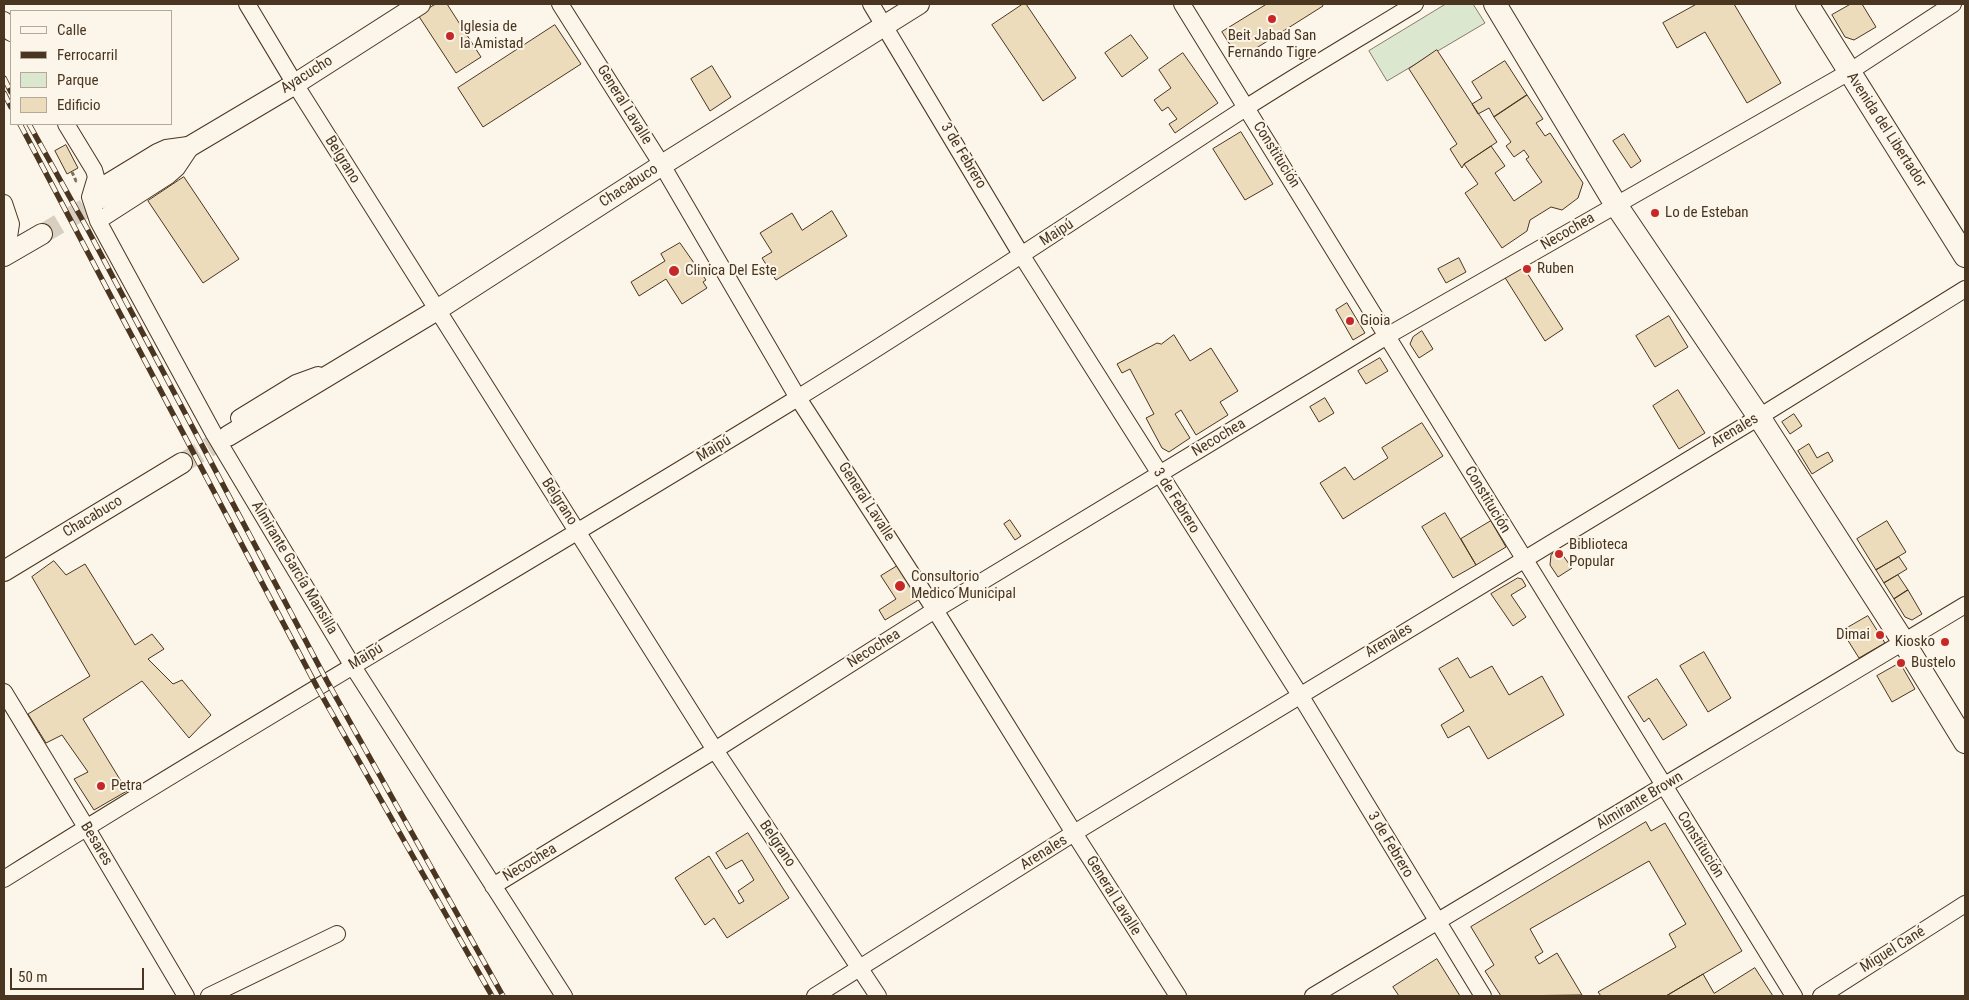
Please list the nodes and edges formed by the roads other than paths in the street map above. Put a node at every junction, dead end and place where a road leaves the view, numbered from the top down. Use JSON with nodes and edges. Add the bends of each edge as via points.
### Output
{"nodes":[{"id":1,"x":247,"y":4,"type":"edge"},
{"id":2,"x":420,"y":4,"type":"edge"},
{"id":3,"x":560,"y":4,"type":"edge"},
{"id":4,"x":872,"y":4,"type":"edge"},
{"id":5,"x":920,"y":4,"type":"edge"},
{"id":6,"x":1182,"y":4,"type":"edge"},
{"id":7,"x":1414,"y":4,"type":"edge"},
{"id":8,"x":1495,"y":4,"type":"edge"},
{"id":9,"x":1807,"y":4,"type":"edge"},
{"id":10,"x":1953,"y":4,"type":"edge"},
{"id":11,"x":4,"y":20,"type":"edge"},
{"id":12,"x":885,"y":26,"type":"junction"},
{"id":13,"x":10,"y":31,"type":"edge"},
{"id":14,"x":1849,"y":72,"type":"junction"},
{"id":15,"x":294,"y":84,"type":"junction"},
{"id":16,"x":1247,"y":108,"type":"junction"},
{"id":17,"x":67,"y":125,"type":"edge"},
{"id":18,"x":193,"y":144,"type":"junction"},
{"id":19,"x":662,"y":165,"type":"junction"},
{"id":20,"x":98,"y":195,"type":"junction"},
{"id":21,"x":4,"y":203,"type":"edge"},
{"id":22,"x":1616,"y":205,"type":"junction"},
{"id":23,"x":98,"y":221,"type":"junction"},
{"id":24,"x":42,"y":234,"type":"tunnel mouth"},
{"id":25,"x":4,"y":239,"type":"edge"},
{"id":26,"x":4,"y":256,"type":"edge"},
{"id":27,"x":1022,"y":256,"type":"junction"},
{"id":28,"x":1965,"y":256,"type":"edge"},
{"id":29,"x":1965,"y":289,"type":"edge"},
{"id":30,"x":437,"y":310,"type":"junction"},
{"id":31,"x":1387,"y":336,"type":"junction"},
{"id":32,"x":798,"y":398,"type":"junction"},
{"id":33,"x":1759,"y":417,"type":"junction"},
{"id":34,"x":221,"y":435,"type":"junction"},
{"id":35,"x":182,"y":463,"type":"tunnel mouth"},
{"id":36,"x":1159,"y":474,"type":"junction"},
{"id":37,"x":578,"y":532,"type":"junction"},
{"id":38,"x":1523,"y":560,"type":"junction"},
{"id":39,"x":4,"y":571,"type":"edge"},
{"id":40,"x":1965,"y":605,"type":"edge"},
{"id":41,"x":936,"y":610,"type":"junction"},
{"id":42,"x":1904,"y":641,"type":"junction"},
{"id":43,"x":352,"y":665,"type":"junction"},
{"id":44,"x":4,"y":692,"type":"edge"},
{"id":45,"x":1300,"y":695,"type":"junction"},
{"id":46,"x":1965,"y":742,"type":"edge"},
{"id":47,"x":715,"y":750,"type":"junction"},
{"id":48,"x":1664,"y":786,"type":"junction"},
{"id":49,"x":86,"y":827,"type":"junction"},
{"id":50,"x":1074,"y":833,"type":"junction"},
{"id":51,"x":4,"y":879,"type":"edge"},
{"id":52,"x":493,"y":886,"type":"junction"},
{"id":53,"x":1965,"y":904,"type":"edge"},
{"id":54,"x":1437,"y":923,"type":"junction"},
{"id":55,"x":337,"y":934,"type":"dead end"},
{"id":56,"x":861,"y":969,"type":"junction"},
{"id":57,"x":186,"y":996,"type":"edge"},
{"id":58,"x":210,"y":996,"type":"edge"},
{"id":59,"x":564,"y":996,"type":"edge"},
{"id":60,"x":815,"y":996,"type":"edge"},
{"id":61,"x":878,"y":996,"type":"edge"},
{"id":62,"x":1178,"y":996,"type":"edge"},
{"id":63,"x":1313,"y":996,"type":"edge"},
{"id":64,"x":1483,"y":996,"type":"edge"},
{"id":65,"x":1794,"y":996,"type":"edge"},
{"id":66,"x":1821,"y":996,"type":"edge"}],
"edges":[{"from":1,"to":15,"type":"street","name":"Belgrano"},
{"from":2,"to":15,"type":"street","name":"Ayacucho"},
{"from":3,"to":19,"type":"street","name":"General Lavalle"},
{"from":4,"to":12,"type":"street","name":"3 de Febrero"},
{"from":5,"to":12,"type":"street","name":"Chacabuco"},
{"from":6,"to":16,"type":"street","name":"Constitución"},
{"from":7,"to":16,"type":"street","name":"Maipú"},
{"from":8,"to":22,"type":"main road"},
{"from":9,"to":14,"type":"main road","name":"Avenida del Libertador"},
{"from":10,"to":14,"type":"street","name":"Necochea"},
{"from":11,"to":13,"type":"street"},
{"from":12,"to":19,"type":"street","name":"Chacabuco"},
{"from":12,"to":27,"type":"street","name":"3 de Febrero"},
{"from":14,"to":22,"type":"street","name":"Necochea"},
{"from":14,"to":28,"type":"main road","name":"Avenida del Libertador"},
{"from":15,"to":18,"type":"street","name":"Ayacucho"},
{"from":15,"to":30,"type":"street","name":"Belgrano"},
{"from":16,"to":27,"type":"street","name":"Maipú"},
{"from":16,"to":31,"type":"street","name":"Constitución"},
{"from":17,"to":20,"type":"street","name":"Almirante García Mansilla","via":[[94,170]]},
{"from":18,"to":20,"type":"street"},
{"from":18,"to":23,"type":"street","name":"Ayacucho","via":[[168,176]]},
{"from":19,"to":30,"type":"street","name":"Chacabuco"},
{"from":19,"to":32,"type":"street","name":"General Lavalle"},
{"from":20,"to":23,"type":"street","name":"Almirante García Mansilla","via":[[91,203]]},
{"from":21,"to":25,"type":"street","via":[[11,224],[9,237]]},
{"from":22,"to":31,"type":"street","name":"Necochea"},
{"from":22,"to":33,"type":"main road"},
{"from":23,"to":34,"type":"street","name":"Almirante García Mansilla"},
{"from":24,"to":26,"type":"street"},
{"from":27,"to":32,"type":"street","name":"Maipú"},
{"from":27,"to":36,"type":"street","name":"3 de Febrero"},
{"from":29,"to":33,"type":"street","name":"Arenales"},
{"from":30,"to":34,"type":"street","name":"Chacabuco"},
{"from":30,"to":37,"type":"street","name":"Belgrano"},
{"from":31,"to":36,"type":"street","name":"Necochea"},
{"from":31,"to":38,"type":"street","name":"Constitución"},
{"from":32,"to":37,"type":"street","name":"Maipú"},
{"from":32,"to":41,"type":"street","name":"General Lavalle"},
{"from":33,"to":38,"type":"street","name":"Arenales"},
{"from":33,"to":42,"type":"main road"},
{"from":34,"to":43,"type":"street","name":"Almirante García Mansilla"},
{"from":35,"to":39,"type":"street","name":"Chacabuco"},
{"from":36,"to":41,"type":"street","name":"Necochea"},
{"from":36,"to":45,"type":"street","name":"3 de Febrero"},
{"from":37,"to":43,"type":"street","name":"Maipú"},
{"from":37,"to":47,"type":"street","name":"Belgrano"},
{"from":38,"to":45,"type":"street","name":"Arenales"},
{"from":38,"to":48,"type":"street","name":"Constitución"},
{"from":40,"to":42,"type":"street","name":"Almirante Brown"},
{"from":41,"to":47,"type":"street","name":"Necochea"},
{"from":41,"to":50,"type":"street","name":"General Lavalle"},
{"from":42,"to":46,"type":"main road"},
{"from":42,"to":48,"type":"street","name":"Almirante Brown"},
{"from":43,"to":49,"type":"street","name":"Maipú"},
{"from":43,"to":52,"type":"street","name":"Almirante García Mansilla"},
{"from":44,"to":49,"type":"street","name":"Besares"},
{"from":45,"to":50,"type":"street","name":"Arenales"},
{"from":45,"to":54,"type":"street","name":"3 de Febrero"},
{"from":47,"to":52,"type":"street","name":"Necochea"},
{"from":47,"to":56,"type":"street","name":"Belgrano"},
{"from":48,"to":54,"type":"street","name":"Almirante Brown"},
{"from":48,"to":65,"type":"street","name":"Constitución"},
{"from":49,"to":51,"type":"street","name":"Maipú"},
{"from":49,"to":57,"type":"street","name":"Besares"},
{"from":50,"to":56,"type":"street","name":"Arenales"},
{"from":50,"to":62,"type":"street","name":"General Lavalle"},
{"from":52,"to":59,"type":"street","name":"Almirante García Mansilla"},
{"from":53,"to":66,"type":"street","name":"Miguel Cané"},
{"from":54,"to":63,"type":"street","name":"Almirante Brown"},
{"from":54,"to":64,"type":"street","name":"3 de Febrero"},
{"from":55,"to":58,"type":"street"},
{"from":56,"to":60,"type":"street","name":"Arenales"},
{"from":56,"to":61,"type":"street","name":"Belgrano"}]}
